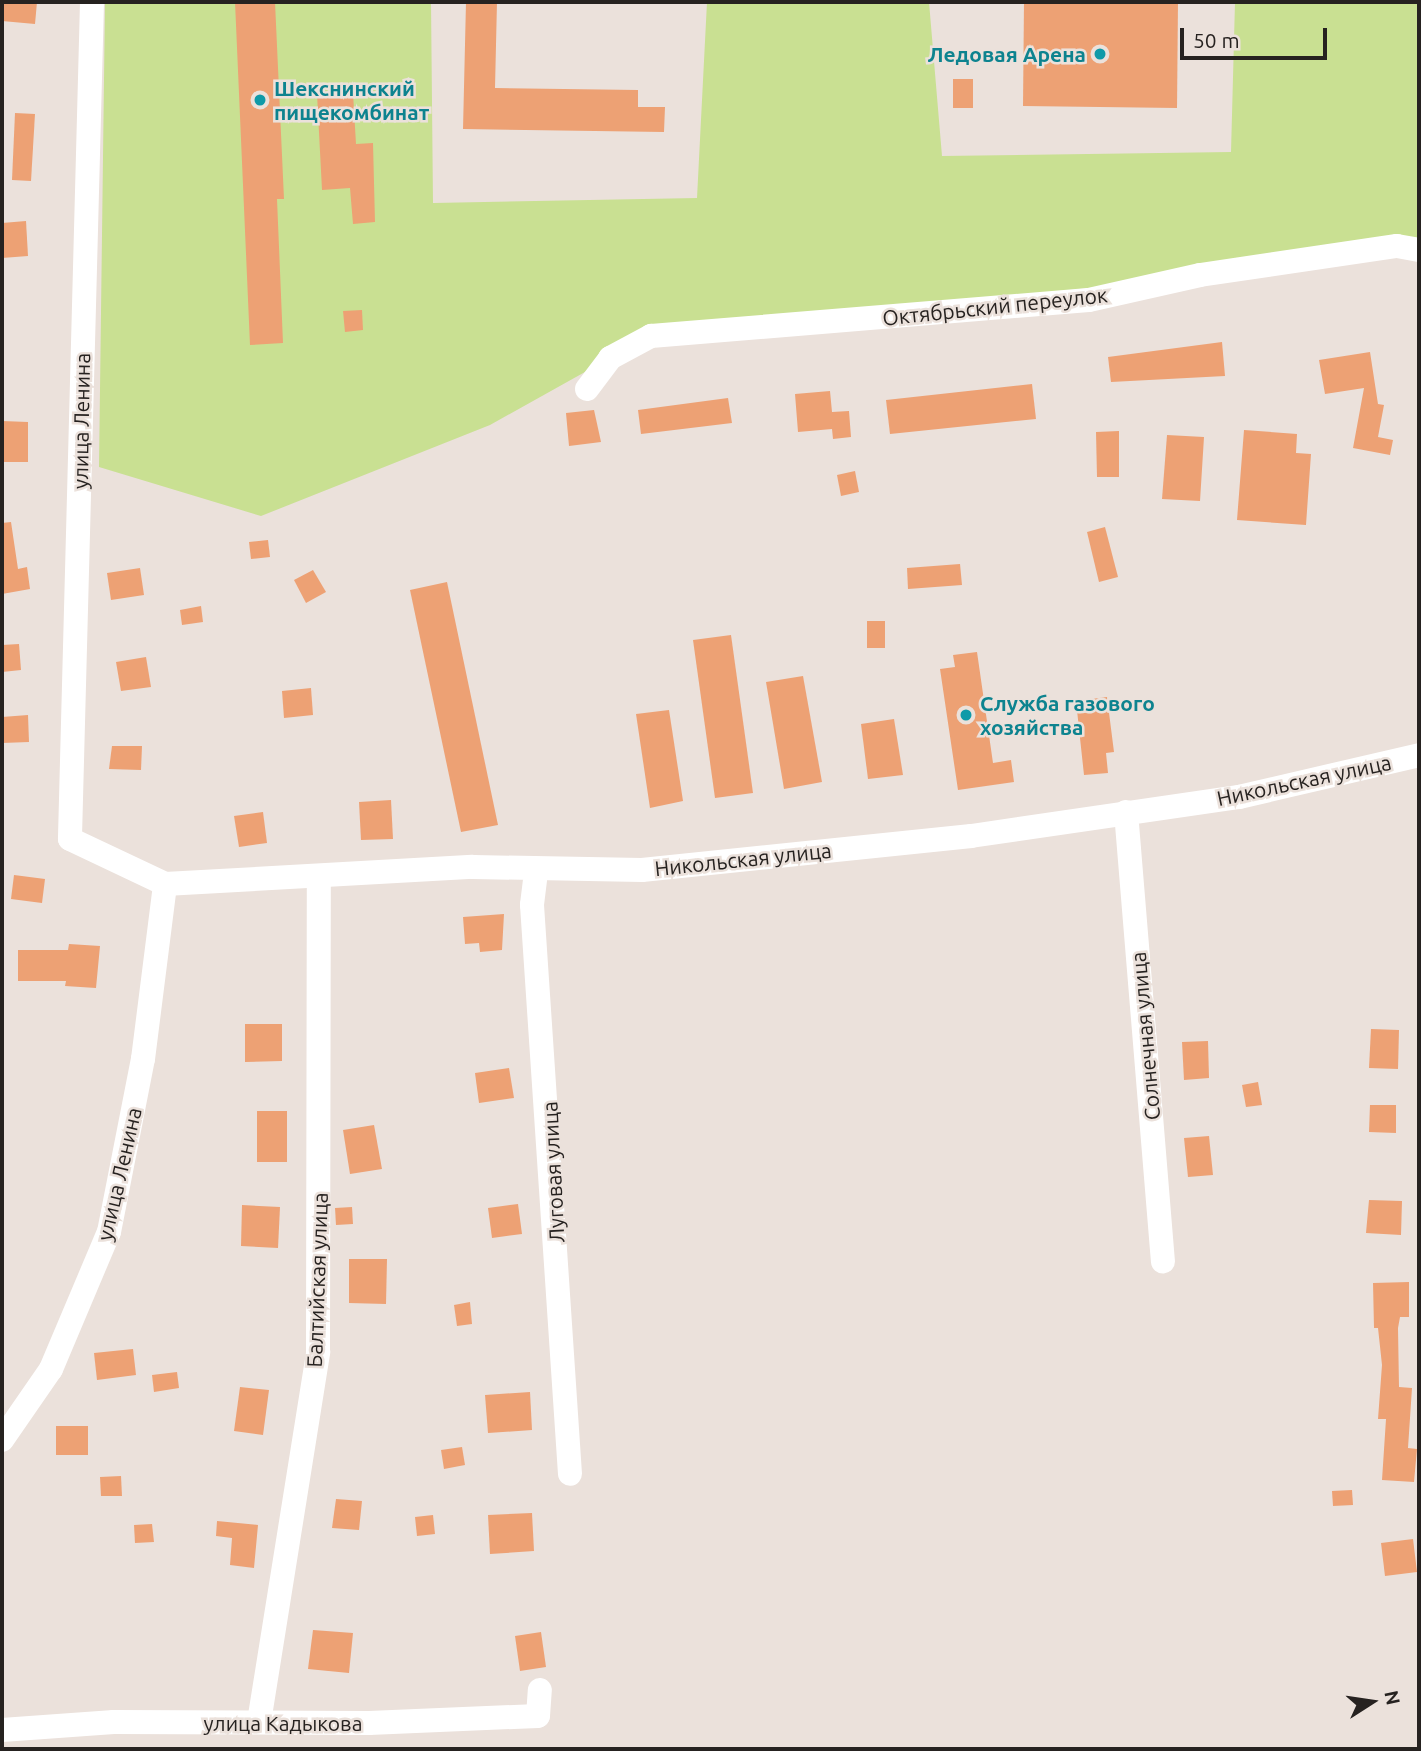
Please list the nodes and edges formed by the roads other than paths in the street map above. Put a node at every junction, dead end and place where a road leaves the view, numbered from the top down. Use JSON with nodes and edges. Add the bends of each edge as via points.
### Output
{"nodes":[{"id":1,"x":92,"y":2,"type":"edge"},
{"id":2,"x":1419,"y":250,"type":"edge"},
{"id":3,"x":587,"y":389,"type":"dead end"},
{"id":4,"x":1419,"y":755,"type":"edge"},
{"id":5,"x":1126,"y":812,"type":"junction"},
{"id":6,"x":70,"y":839,"type":"joint"},
{"id":7,"x":536,"y":872,"type":"junction"},
{"id":8,"x":319,"y":876,"type":"junction"},
{"id":9,"x":165,"y":884,"type":"junction"},
{"id":10,"x":1163,"y":1261,"type":"dead end"},
{"id":11,"x":2,"y":1440,"type":"edge"},
{"id":12,"x":570,"y":1474,"type":"dead end"},
{"id":13,"x":540,"y":1690,"type":"dead end"},
{"id":14,"x":259,"y":1723,"type":"junction"},
{"id":15,"x":2,"y":1730,"type":"edge"}],
"edges":[{"from":1,"to":6,"type":"street","name":"улица Ленина"},
{"from":2,"to":3,"type":"street","name":"Октябрьский переулок","via":[[1397,246],[1194,276],[1089,300],[651,336],[610,358]]},
{"from":4,"to":5,"type":"street","name":"Никольская улица","via":[[1239,797]]},
{"from":5,"to":7,"type":"street","name":"Никольская улица","via":[[971,835],[642,870]]},
{"from":5,"to":10,"type":"street","name":"Солнечная улица"},
{"from":6,"to":9,"type":"street","name":"Никольская улица"},
{"from":7,"to":8,"type":"street","name":"Никольская улица","via":[[473,867]]},
{"from":7,"to":12,"type":"street","name":"Луговая улица","via":[[532,905]]},
{"from":8,"to":9,"type":"street","name":"Никольская улица"},
{"from":8,"to":14,"type":"street","name":"Балтийская улица","via":[[318,1352]]},
{"from":9,"to":11,"type":"street","name":"улица Ленина","via":[[143,1059],[109,1232],[51,1369]]},
{"from":13,"to":14,"type":"street","name":"улица Кадыкова","via":[[538,1716]]},
{"from":14,"to":15,"type":"street","name":"улица Кадыкова","via":[[114,1722]]}]}
